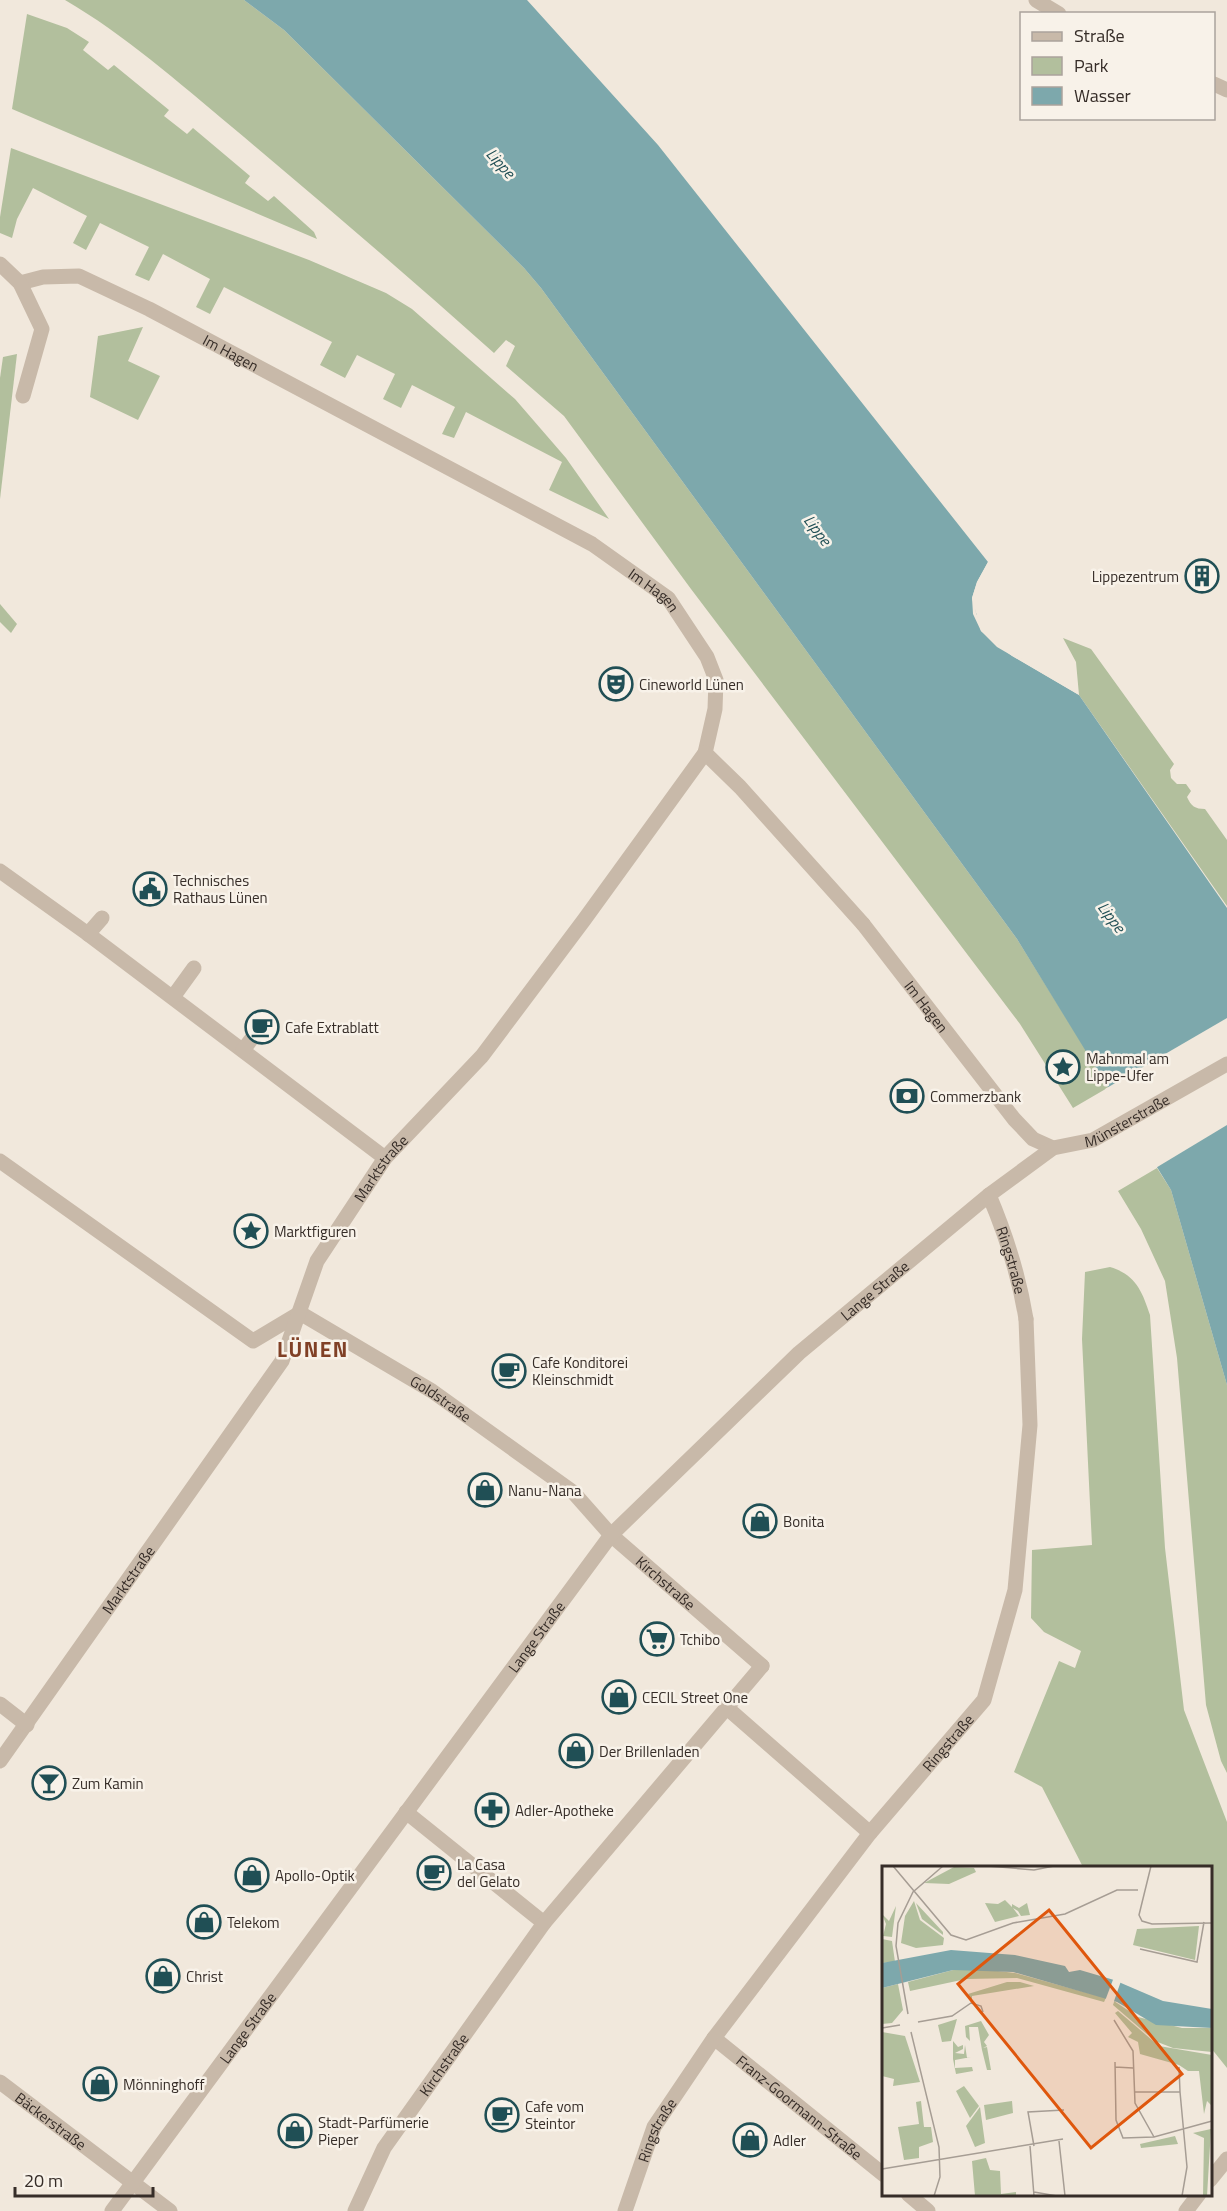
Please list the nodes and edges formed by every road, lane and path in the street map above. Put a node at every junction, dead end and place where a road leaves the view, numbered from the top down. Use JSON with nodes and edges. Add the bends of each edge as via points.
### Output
{"nodes":[{"id":1,"x":1036,"y":0,"type":"edge"},
{"id":2,"x":1056,"y":12,"type":"edge"},
{"id":3,"x":0,"y":264,"type":"edge"},
{"id":4,"x":20,"y":283,"type":"junction"},
{"id":5,"x":23,"y":396,"type":"dead end"},
{"id":6,"x":705,"y":753,"type":"junction"},
{"id":7,"x":0,"y":871,"type":"edge"},
{"id":8,"x":102,"y":918,"type":"dead end"},
{"id":9,"x":88,"y":934,"type":"junction"},
{"id":10,"x":194,"y":968,"type":"dead end"},
{"id":11,"x":173,"y":997,"type":"junction"},
{"id":12,"x":254,"y":1037,"type":"dead end"},
{"id":13,"x":243,"y":1050,"type":"junction"},
{"id":14,"x":1227,"y":1064,"type":"edge"},
{"id":15,"x":1053,"y":1148,"type":"junction"},
{"id":16,"x":385,"y":1158,"type":"junction"},
{"id":17,"x":0,"y":1161,"type":"edge"},
{"id":18,"x":989,"y":1195,"type":"junction"},
{"id":19,"x":300,"y":1313,"type":"junction"},
{"id":20,"x":611,"y":1535,"type":"junction"},
{"id":21,"x":0,"y":1704,"type":"edge"},
{"id":22,"x":726,"y":1707,"type":"junction"},
{"id":23,"x":27,"y":1725,"type":"junction"},
{"id":24,"x":0,"y":1761,"type":"edge"},
{"id":25,"x":406,"y":1812,"type":"junction"},
{"id":26,"x":870,"y":1833,"type":"junction"},
{"id":27,"x":544,"y":1923,"type":"junction"},
{"id":28,"x":714,"y":2038,"type":"junction"},
{"id":29,"x":0,"y":2082,"type":"edge"},
{"id":30,"x":1227,"y":2159,"type":"edge"},
{"id":31,"x":882,"y":2173,"type":"edge"},
{"id":32,"x":1212,"y":2178,"type":"edge"},
{"id":33,"x":133,"y":2182,"type":"junction"},
{"id":34,"x":910,"y":2196,"type":"edge"},
{"id":35,"x":1197,"y":2196,"type":"edge"},
{"id":36,"x":112,"y":2211,"type":"edge"},
{"id":37,"x":170,"y":2211,"type":"edge"},
{"id":38,"x":355,"y":2211,"type":"edge"},
{"id":39,"x":625,"y":2211,"type":"edge"},
{"id":40,"x":928,"y":2211,"type":"edge"},
{"id":41,"x":1186,"y":2211,"type":"edge"}],
"edges":[{"from":1,"to":2,"type":"street"},
{"from":3,"to":4,"type":"street"},
{"from":4,"to":5,"type":"street","via":[[42,329]]},
{"from":4,"to":6,"type":"street","name":"Im Hagen","via":[[44,277],[79,276],[159,314],[592,544],[668,598],[707,657],[716,680],[715,709]]},
{"from":6,"to":15,"type":"street","name":"Im Hagen","via":[[862,924],[1014,1119],[1033,1140]]},
{"from":6,"to":16,"type":"street","name":"Marktstraße","via":[[482,1056]]},
{"from":7,"to":9,"type":"street"},
{"from":8,"to":9,"type":"street"},
{"from":9,"to":11,"type":"street"},
{"from":10,"to":11,"type":"street"},
{"from":11,"to":13,"type":"street"},
{"from":12,"to":13,"type":"street"},
{"from":13,"to":16,"type":"street","via":[[344,1117]]},
{"from":14,"to":15,"type":"street","name":"Münsterstraße","via":[[1093,1140]]},
{"from":15,"to":18,"type":"street","name":"Lange Straße"},
{"from":16,"to":19,"type":"street","name":"Marktstraße","via":[[317,1261]]},
{"from":17,"to":19,"type":"street","via":[[253,1341]]},
{"from":18,"to":20,"type":"street","name":"Lange Straße","via":[[799,1353]]},
{"from":18,"to":26,"type":"street","name":"Ringstraße","via":[[1009,1247],[1026,1319],[1030,1425],[1015,1590],[984,1700]]},
{"from":19,"to":20,"type":"street","name":"Goldstraße","via":[[442,1398],[573,1492]]},
{"from":19,"to":23,"type":"street","name":"Marktstraße","via":[[282,1361]]},
{"from":20,"to":22,"type":"street","name":"Kirchstraße","via":[[762,1666]]},
{"from":20,"to":25,"type":"street","name":"Lange Straße"},
{"from":21,"to":23,"type":"street"},
{"from":22,"to":26,"type":"street"},
{"from":22,"to":27,"type":"street","name":"Kirchstraße"},
{"from":23,"to":24,"type":"street","name":"Marktstraße"},
{"from":25,"to":27,"type":"street"},
{"from":25,"to":33,"type":"street","name":"Lange Straße"},
{"from":26,"to":28,"type":"street","name":"Ringstraße"},
{"from":27,"to":38,"type":"street","name":"Kirchstraße","via":[[384,2148]]},
{"from":28,"to":31,"type":"street","name":"Franz-Goormann-Straße"},
{"from":28,"to":39,"type":"street","name":"Ringstraße","via":[[654,2127]]},
{"from":29,"to":33,"type":"street","name":"Bäckerstraße"},
{"from":30,"to":32,"type":"street"},
{"from":33,"to":36,"type":"street","name":"Lange Straße"},
{"from":33,"to":37,"type":"street","name":"Bäckerstraße"},
{"from":34,"to":40,"type":"street"},
{"from":35,"to":41,"type":"street"}]}
